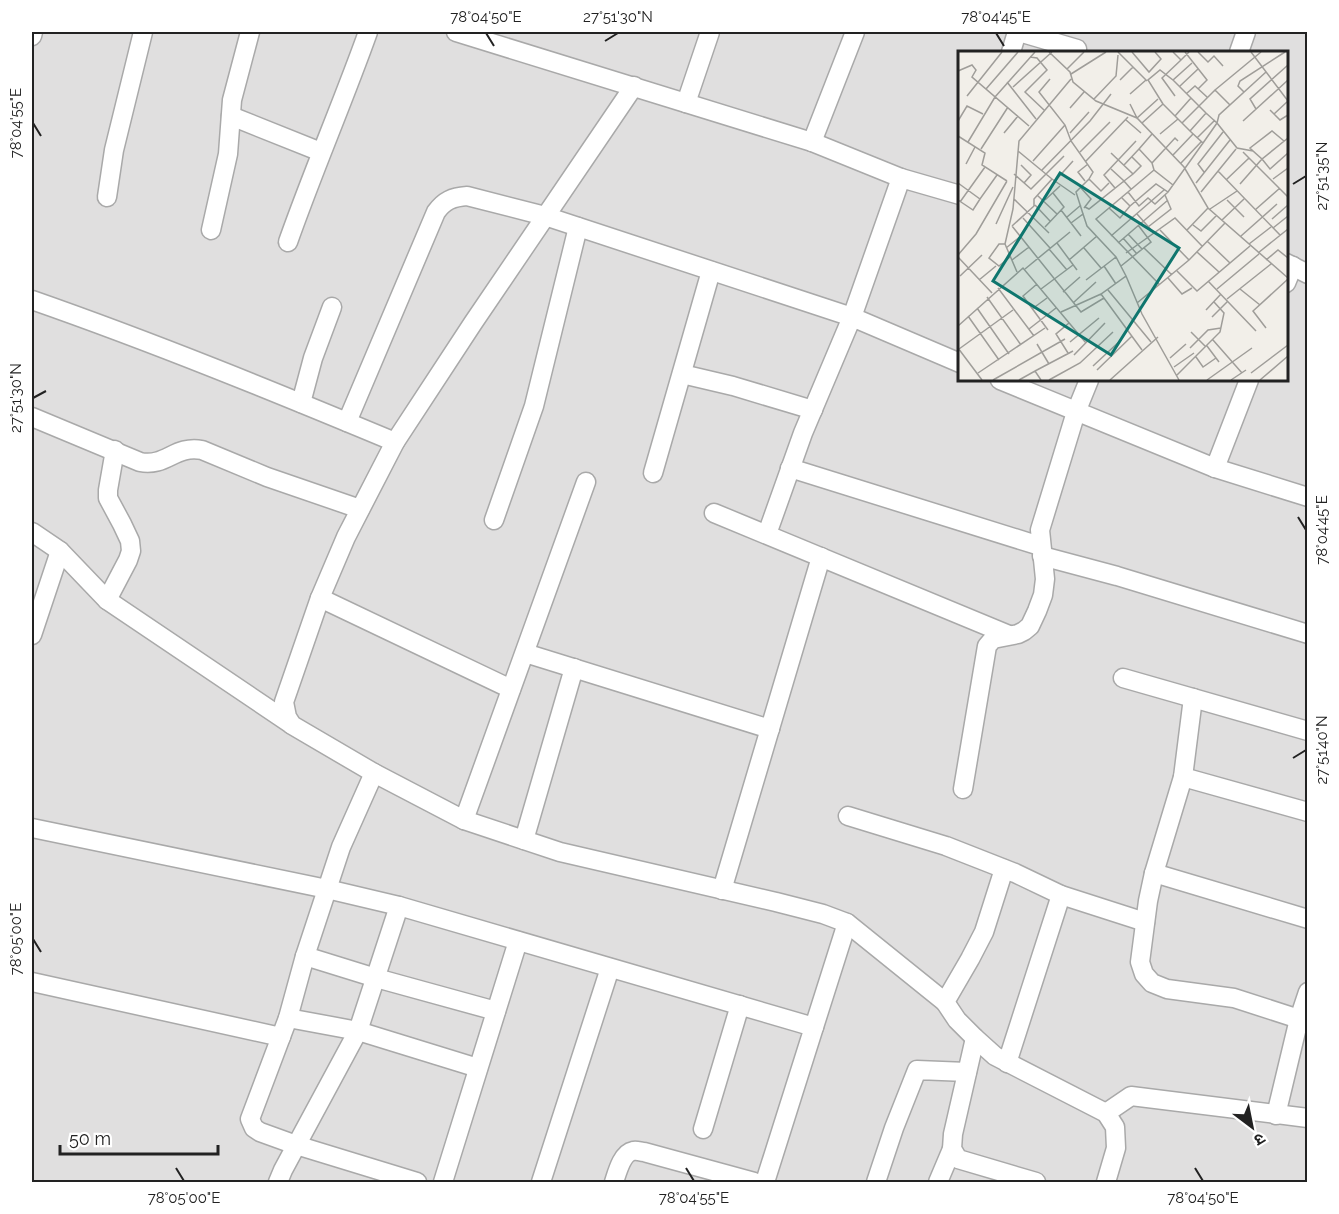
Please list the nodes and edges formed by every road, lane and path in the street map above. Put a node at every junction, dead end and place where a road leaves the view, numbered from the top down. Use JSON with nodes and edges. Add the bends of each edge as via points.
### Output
{"nodes":[{"id":1,"x":33,"y":32,"type":"edge"},
{"id":2,"x":144,"y":32,"type":"edge"},
{"id":3,"x":250,"y":32,"type":"edge"},
{"id":4,"x":368,"y":32,"type":"edge"},
{"id":5,"x":456,"y":32,"type":"edge"},
{"id":6,"x":710,"y":32,"type":"edge"},
{"id":7,"x":855,"y":32,"type":"edge"},
{"id":8,"x":1018,"y":32,"type":"edge"},
{"id":9,"x":1246,"y":32,"type":"edge"},
{"id":10,"x":32,"y":36,"type":"edge"},
{"id":11,"x":507,"y":39,"type":"edge"},
{"id":12,"x":1077,"y":49,"type":"dead end"},
{"id":13,"x":1011,"y":51,"type":"edge"},
{"id":14,"x":1239,"y":51,"type":"edge"},
{"id":15,"x":634,"y":86,"type":"junction"},
{"id":16,"x":686,"y":103,"type":"junction"},
{"id":17,"x":231,"y":116,"type":"junction"},
{"id":18,"x":812,"y":142,"type":"junction"},
{"id":19,"x":321,"y":152,"type":"junction"},
{"id":20,"x":902,"y":178,"type":"junction"},
{"id":21,"x":958,"y":194,"type":"edge"},
{"id":22,"x":107,"y":197,"type":"dead end"},
{"id":23,"x":545,"y":216,"type":"junction"},
{"id":24,"x":578,"y":227,"type":"junction"},
{"id":25,"x":212,"y":230,"type":"dead end"},
{"id":26,"x":288,"y":242,"type":"dead end"},
{"id":27,"x":711,"y":271,"type":"junction"},
{"id":28,"x":32,"y":300,"type":"edge"},
{"id":29,"x":332,"y":307,"type":"dead end"},
{"id":30,"x":852,"y":317,"type":"junction"},
{"id":31,"x":958,"y":362,"type":"edge"},
{"id":32,"x":682,"y":374,"type":"junction"},
{"id":33,"x":1002,"y":381,"type":"edge"},
{"id":34,"x":1089,"y":381,"type":"edge"},
{"id":35,"x":1249,"y":381,"type":"edge"},
{"id":36,"x":301,"y":403,"type":"junction"},
{"id":37,"x":813,"y":410,"type":"junction"},
{"id":38,"x":1076,"y":412,"type":"junction"},
{"id":39,"x":32,"y":417,"type":"edge"},
{"id":40,"x":347,"y":422,"type":"junction"},
{"id":41,"x":395,"y":442,"type":"junction"},
{"id":42,"x":115,"y":450,"type":"junction"},
{"id":43,"x":790,"y":468,"type":"junction"},
{"id":44,"x":1215,"y":468,"type":"junction"},
{"id":45,"x":653,"y":473,"type":"dead end"},
{"id":46,"x":586,"y":482,"type":"dead end"},
{"id":47,"x":1308,"y":497,"type":"edge"},
{"id":48,"x":360,"y":510,"type":"junction"},
{"id":49,"x":714,"y":513,"type":"dead end"},
{"id":50,"x":494,"y":520,"type":"dead end"},
{"id":51,"x":32,"y":532,"type":"edge"},
{"id":52,"x":767,"y":534,"type":"junction"},
{"id":53,"x":60,"y":551,"type":"junction"},
{"id":54,"x":1041,"y":551,"type":"junction"},
{"id":55,"x":821,"y":557,"type":"junction"},
{"id":56,"x":320,"y":598,"type":"junction"},
{"id":57,"x":107,"y":600,"type":"junction"},
{"id":58,"x":1308,"y":633,"type":"edge"},
{"id":59,"x":32,"y":635,"type":"edge"},
{"id":60,"x":1009,"y":635,"type":"junction"},
{"id":61,"x":525,"y":653,"type":"junction"},
{"id":62,"x":573,"y":668,"type":"junction"},
{"id":63,"x":1123,"y":678,"type":"dead end"},
{"id":64,"x":511,"y":689,"type":"junction"},
{"id":65,"x":1193,"y":699,"type":"junction"},
{"id":66,"x":292,"y":724,"type":"junction"},
{"id":67,"x":770,"y":729,"type":"junction"},
{"id":68,"x":1308,"y":731,"type":"edge"},
{"id":69,"x":374,"y":773,"type":"junction"},
{"id":70,"x":1183,"y":777,"type":"junction"},
{"id":71,"x":963,"y":789,"type":"dead end"},
{"id":72,"x":1308,"y":812,"type":"edge"},
{"id":73,"x":848,"y":816,"type":"dead end"},
{"id":74,"x":464,"y":820,"type":"junction"},
{"id":75,"x":32,"y":828,"type":"edge"},
{"id":76,"x":525,"y":840,"type":"junction"},
{"id":77,"x":1004,"y":869,"type":"junction"},
{"id":78,"x":1154,"y":873,"type":"junction"},
{"id":79,"x":327,"y":889,"type":"junction"},
{"id":80,"x":722,"y":890,"type":"junction"},
{"id":81,"x":1061,"y":895,"type":"junction"},
{"id":82,"x":399,"y":906,"type":"junction"},
{"id":83,"x":1308,"y":919,"type":"edge"},
{"id":84,"x":1145,"y":922,"type":"junction"},
{"id":85,"x":848,"y":924,"type":"junction"},
{"id":86,"x":518,"y":941,"type":"junction"},
{"id":87,"x":305,"y":956,"type":"junction"},
{"id":88,"x":610,"y":968,"type":"junction"},
{"id":89,"x":376,"y":978,"type":"junction"},
{"id":90,"x":32,"y":982,"type":"edge"},
{"id":91,"x":1308,"y":992,"type":"edge"},
{"id":92,"x":945,"y":1002,"type":"junction"},
{"id":93,"x":740,"y":1005,"type":"junction"},
{"id":94,"x":496,"y":1011,"type":"junction"},
{"id":95,"x":288,"y":1018,"type":"junction"},
{"id":96,"x":1299,"y":1019,"type":"junction"},
{"id":97,"x":814,"y":1027,"type":"junction"},
{"id":98,"x":358,"y":1031,"type":"junction"},
{"id":99,"x":281,"y":1037,"type":"junction"},
{"id":100,"x":975,"y":1038,"type":"junction"},
{"id":101,"x":1007,"y":1063,"type":"junction"},
{"id":102,"x":478,"y":1068,"type":"junction"},
{"id":103,"x":967,"y":1072,"type":"junction"},
{"id":104,"x":1106,"y":1113,"type":"junction"},
{"id":105,"x":1276,"y":1115,"type":"junction"},
{"id":106,"x":1308,"y":1118,"type":"edge"},
{"id":107,"x":703,"y":1129,"type":"dead end"},
{"id":108,"x":296,"y":1145,"type":"junction"},
{"id":109,"x":952,"y":1149,"type":"junction"},
{"id":110,"x":278,"y":1182,"type":"edge"},
{"id":111,"x":417,"y":1182,"type":"edge"},
{"id":112,"x":443,"y":1182,"type":"edge"},
{"id":113,"x":541,"y":1182,"type":"edge"},
{"id":114,"x":614,"y":1182,"type":"edge"},
{"id":115,"x":754,"y":1182,"type":"edge"},
{"id":116,"x":765,"y":1182,"type":"edge"},
{"id":117,"x":876,"y":1182,"type":"edge"},
{"id":118,"x":939,"y":1182,"type":"edge"},
{"id":119,"x":1036,"y":1182,"type":"edge"},
{"id":120,"x":1106,"y":1182,"type":"edge"}],
"edges":[{"from":1,"to":10,"type":"street"},
{"from":2,"to":22,"type":"street","via":[[114,150]]},
{"from":3,"to":17,"type":"street"},
{"from":4,"to":19,"type":"street"},
{"from":5,"to":11,"type":"street"},
{"from":6,"to":16,"type":"street"},
{"from":7,"to":18,"type":"street"},
{"from":8,"to":12,"type":"street"},
{"from":8,"to":13,"type":"street"},
{"from":9,"to":14,"type":"street"},
{"from":11,"to":15,"type":"street"},
{"from":15,"to":16,"type":"street"},
{"from":15,"to":23,"type":"street"},
{"from":16,"to":18,"type":"street"},
{"from":17,"to":19,"type":"street"},
{"from":17,"to":25,"type":"street","via":[[228,154]]},
{"from":18,"to":20,"type":"street"},
{"from":19,"to":26,"type":"street"},
{"from":20,"to":21,"type":"street"},
{"from":20,"to":30,"type":"street"},
{"from":23,"to":24,"type":"street"},
{"from":23,"to":40,"type":"street","via":[[466,196],[441,205]]},
{"from":23,"to":41,"type":"street"},
{"from":24,"to":27,"type":"street"},
{"from":24,"to":50,"type":"street","via":[[534,406]]},
{"from":27,"to":30,"type":"street"},
{"from":27,"to":32,"type":"street"},
{"from":28,"to":36,"type":"street"},
{"from":29,"to":36,"type":"street"},
{"from":30,"to":31,"type":"street"},
{"from":30,"to":37,"type":"street"},
{"from":32,"to":37,"type":"street"},
{"from":32,"to":45,"type":"street"},
{"from":33,"to":38,"type":"street"},
{"from":34,"to":38,"type":"street"},
{"from":35,"to":44,"type":"street"},
{"from":36,"to":40,"type":"street"},
{"from":37,"to":43,"type":"street"},
{"from":38,"to":44,"type":"street"},
{"from":38,"to":54,"type":"street","via":[[1042,519]]},
{"from":39,"to":42,"type":"street"},
{"from":40,"to":41,"type":"street"},
{"from":41,"to":48,"type":"street"},
{"from":42,"to":48,"type":"street","via":[[149,464],[185,449],[202,450]]},
{"from":42,"to":57,"type":"street","via":[[108,498],[130,541],[131,551]]},
{"from":43,"to":52,"type":"street"},
{"from":43,"to":54,"type":"street"},
{"from":44,"to":47,"type":"street"},
{"from":46,"to":61,"type":"street"},
{"from":48,"to":56,"type":"street"},
{"from":49,"to":52,"type":"street"},
{"from":51,"to":53,"type":"street"},
{"from":52,"to":55,"type":"street"},
{"from":53,"to":57,"type":"street"},
{"from":53,"to":59,"type":"street"},
{"from":54,"to":58,"type":"street"},
{"from":54,"to":60,"type":"street","via":[[1045,579],[1037,611],[1030,626]]},
{"from":55,"to":60,"type":"street"},
{"from":55,"to":67,"type":"street"},
{"from":56,"to":64,"type":"street"},
{"from":56,"to":66,"type":"street","via":[[284,702]]},
{"from":57,"to":66,"type":"street"},
{"from":60,"to":71,"type":"street","via":[[993,639],[987,646]]},
{"from":61,"to":62,"type":"street"},
{"from":61,"to":64,"type":"street"},
{"from":62,"to":67,"type":"street"},
{"from":62,"to":76,"type":"street"},
{"from":63,"to":65,"type":"street"},
{"from":64,"to":74,"type":"street"},
{"from":65,"to":68,"type":"street"},
{"from":65,"to":70,"type":"street"},
{"from":66,"to":69,"type":"street"},
{"from":67,"to":80,"type":"street"},
{"from":69,"to":74,"type":"street"},
{"from":69,"to":79,"type":"street"},
{"from":70,"to":72,"type":"street"},
{"from":70,"to":78,"type":"street"},
{"from":73,"to":77,"type":"street","via":[[946,846]]},
{"from":74,"to":76,"type":"street"},
{"from":75,"to":79,"type":"street"},
{"from":76,"to":80,"type":"street","via":[[560,852]]},
{"from":77,"to":81,"type":"street"},
{"from":77,"to":92,"type":"street","via":[[984,932]]},
{"from":78,"to":83,"type":"street"},
{"from":78,"to":84,"type":"street"},
{"from":79,"to":82,"type":"street"},
{"from":79,"to":87,"type":"street"},
{"from":80,"to":85,"type":"street","via":[[823,914]]},
{"from":81,"to":84,"type":"street"},
{"from":81,"to":101,"type":"street"},
{"from":82,"to":86,"type":"street"},
{"from":82,"to":89,"type":"street"},
{"from":84,"to":96,"type":"street","via":[[1140,962],[1152,983],[1167,989],[1234,998]]},
{"from":85,"to":92,"type":"street"},
{"from":85,"to":97,"type":"street"},
{"from":86,"to":88,"type":"street"},
{"from":86,"to":94,"type":"street"},
{"from":87,"to":89,"type":"street"},
{"from":87,"to":95,"type":"street"},
{"from":88,"to":93,"type":"street"},
{"from":88,"to":113,"type":"street"},
{"from":89,"to":94,"type":"street"},
{"from":89,"to":98,"type":"street"},
{"from":90,"to":99,"type":"street"},
{"from":91,"to":96,"type":"street"},
{"from":92,"to":100,"type":"street"},
{"from":93,"to":97,"type":"street"},
{"from":93,"to":107,"type":"street"},
{"from":94,"to":102,"type":"street"},
{"from":95,"to":98,"type":"street"},
{"from":95,"to":99,"type":"street"},
{"from":96,"to":105,"type":"street"},
{"from":97,"to":116,"type":"street"},
{"from":98,"to":102,"type":"street"},
{"from":98,"to":108,"type":"street"},
{"from":99,"to":108,"type":"street","via":[[250,1119],[260,1132]]},
{"from":100,"to":101,"type":"street"},
{"from":100,"to":103,"type":"street"},
{"from":101,"to":104,"type":"street"},
{"from":102,"to":112,"type":"street"},
{"from":103,"to":109,"type":"street"},
{"from":103,"to":117,"type":"street","via":[[917,1070]]},
{"from":104,"to":105,"type":"street","via":[[1131,1096]]},
{"from":104,"to":120,"type":"street","via":[[1115,1127],[1116,1148]]},
{"from":105,"to":106,"type":"street"},
{"from":108,"to":110,"type":"street"},
{"from":108,"to":111,"type":"street"},
{"from":109,"to":118,"type":"street"},
{"from":109,"to":119,"type":"street","via":[[958,1159]]},
{"from":114,"to":115,"type":"street","via":[[622,1161],[633,1151]]}]}
